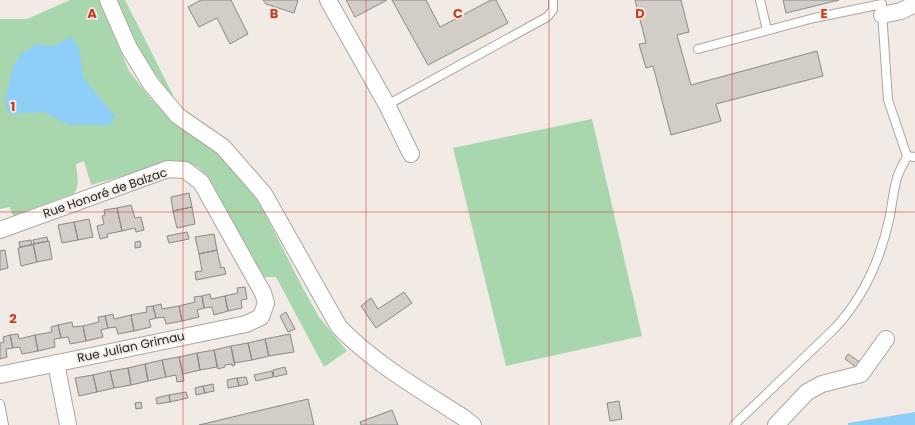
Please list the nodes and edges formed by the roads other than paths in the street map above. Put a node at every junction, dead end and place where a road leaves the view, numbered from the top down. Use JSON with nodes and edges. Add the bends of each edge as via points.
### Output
{"nodes":[{"id":1,"x":108,"y":0,"type":"edge"},
{"id":2,"x":328,"y":0,"type":"edge"},
{"id":3,"x":553,"y":0,"type":"edge"},
{"id":4,"x":760,"y":0,"type":"edge"},
{"id":5,"x":915,"y":4,"type":"edge"},
{"id":6,"x":882,"y":6,"type":"edge"},
{"id":7,"x":768,"y":30,"type":"junction"},
{"id":8,"x":698,"y":49,"type":"dead end"},
{"id":9,"x":387,"y":105,"type":"junction"},
{"id":10,"x":411,"y":154,"type":"dead end"},
{"id":11,"x":911,"y":156,"type":"edge"},
{"id":12,"x":0,"y":230,"type":"edge"},
{"id":13,"x":262,"y":316,"type":"joint"},
{"id":14,"x":886,"y":338,"type":"dead end"},
{"id":15,"x":56,"y":363,"type":"junction"},
{"id":16,"x":0,"y":375,"type":"edge"},
{"id":17,"x":0,"y":404,"type":"edge"},
{"id":18,"x":472,"y":423,"type":"edge"},
{"id":19,"x":4,"y":425,"type":"edge"},
{"id":20,"x":68,"y":425,"type":"edge"},
{"id":21,"x":734,"y":425,"type":"edge"},
{"id":22,"x":776,"y":425,"type":"edge"}],
"edges":[{"from":1,"to":18,"type":"street","via":[[129,48],[151,84],[178,116],[223,147],[264,194],[339,327],[374,359]]},
{"from":2,"to":9,"type":"street"},
{"from":3,"to":9,"type":"lane","via":[[553,10],[547,17]]},
{"from":4,"to":7,"type":"lane"},
{"from":5,"to":6,"type":"street","via":[[901,11]]},
{"from":6,"to":7,"type":"lane","via":[[814,18]]},
{"from":6,"to":11,"type":"lane","via":[[888,100]]},
{"from":7,"to":8,"type":"lane"},
{"from":9,"to":10,"type":"street"},
{"from":11,"to":21,"type":"lane","via":[[898,177],[879,255],[870,277],[849,313]]},
{"from":12,"to":13,"type":"street","name":"Rue Honoré de Balzac","via":[[168,169],[185,170],[200,182],[263,293],[266,303]]},
{"from":13,"to":15,"type":"street","name":"Rue Julian Grimau","via":[[246,324]]},
{"from":14,"to":22,"type":"street","via":[[862,374],[822,384],[808,392]]},
{"from":15,"to":16,"type":"street","name":"Rue Julian Grimau"},
{"from":15,"to":20,"type":"street"},
{"from":17,"to":19,"type":"lane"}]}
